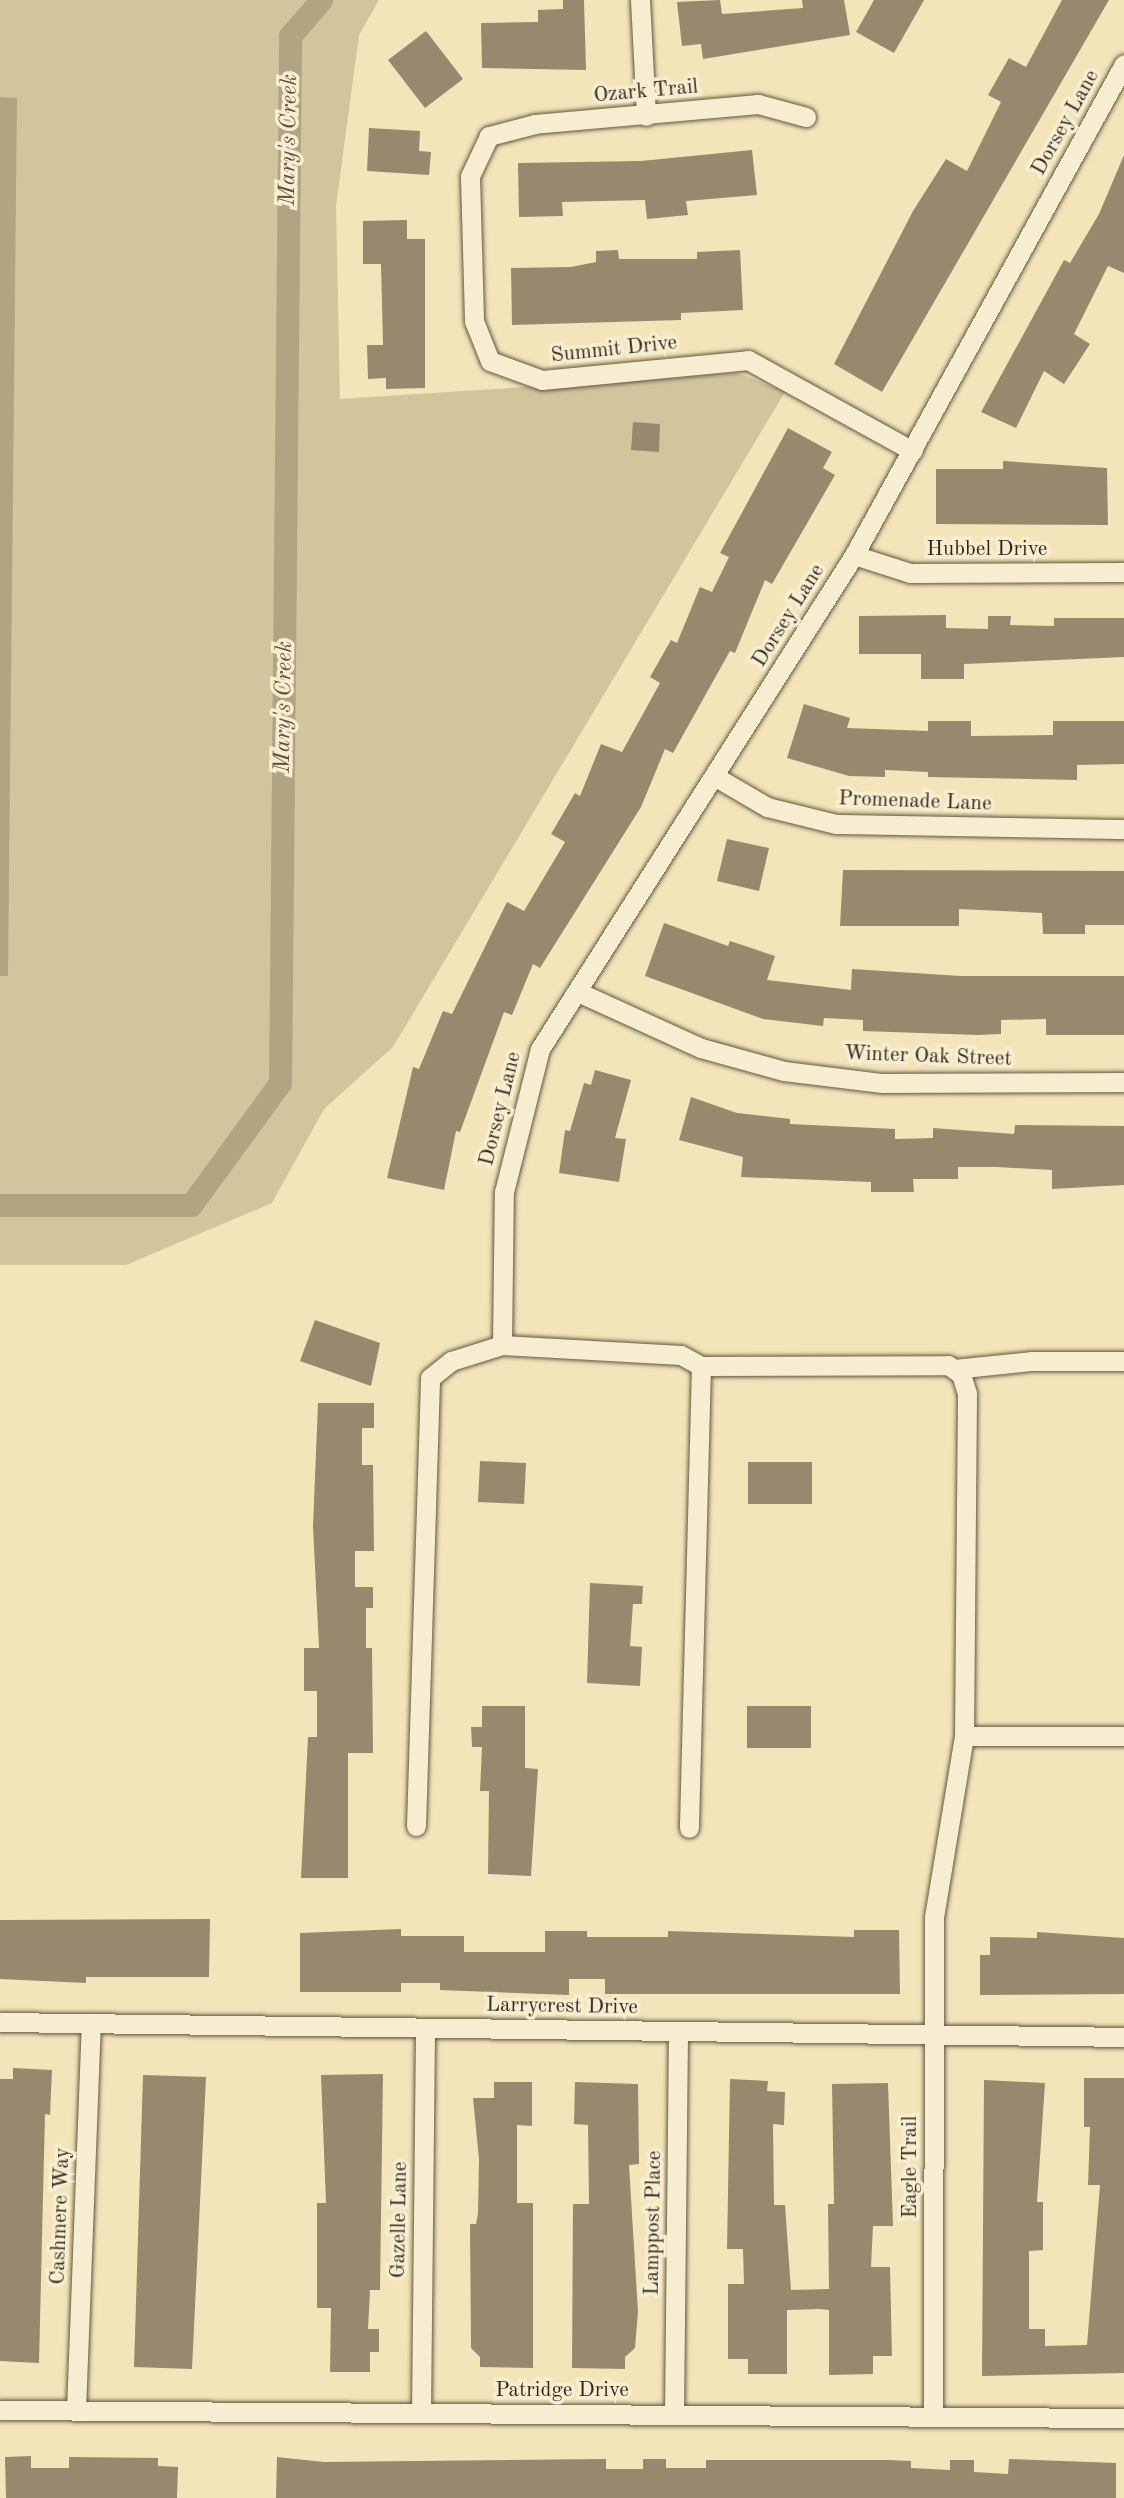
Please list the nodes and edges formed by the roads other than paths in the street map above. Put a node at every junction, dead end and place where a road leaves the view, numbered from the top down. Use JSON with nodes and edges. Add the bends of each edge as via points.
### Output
{"nodes":[{"id":1,"x":640,"y":0,"type":"edge"},
{"id":2,"x":1124,"y":64,"type":"edge"},
{"id":3,"x":646,"y":116,"type":"junction"},
{"id":4,"x":806,"y":117,"type":"dead end"},
{"id":5,"x":489,"y":136,"type":"joint"},
{"id":6,"x":913,"y":451,"type":"junction"},
{"id":7,"x":854,"y":555,"type":"junction"},
{"id":8,"x":1124,"y":572,"type":"edge"},
{"id":9,"x":714,"y":776,"type":"junction"},
{"id":10,"x":1124,"y":829,"type":"edge"},
{"id":11,"x":578,"y":992,"type":"junction"},
{"id":12,"x":1124,"y":1082,"type":"edge"},
{"id":13,"x":502,"y":1345,"type":"junction"},
{"id":14,"x":1124,"y":1361,"type":"edge"},
{"id":15,"x":701,"y":1366,"type":"junction"},
{"id":16,"x":954,"y":1369,"type":"junction"},
{"id":17,"x":964,"y":1736,"type":"junction"},
{"id":18,"x":1124,"y":1736,"type":"edge"},
{"id":19,"x":416,"y":1826,"type":"dead end"},
{"id":20,"x":689,"y":1828,"type":"dead end"},
{"id":21,"x":0,"y":2022,"type":"edge"},
{"id":22,"x":91,"y":2023,"type":"junction"},
{"id":23,"x":425,"y":2028,"type":"junction"},
{"id":24,"x":678,"y":2031,"type":"junction"},
{"id":25,"x":934,"y":2035,"type":"junction"},
{"id":26,"x":1124,"y":2037,"type":"edge"},
{"id":27,"x":0,"y":2410,"type":"edge"},
{"id":28,"x":76,"y":2410,"type":"junction"},
{"id":29,"x":421,"y":2413,"type":"junction"},
{"id":30,"x":674,"y":2415,"type":"junction"},
{"id":31,"x":933,"y":2417,"type":"junction"},
{"id":32,"x":1124,"y":2418,"type":"edge"}],
"edges":[{"from":1,"to":3,"type":"street"},
{"from":2,"to":6,"type":"street","name":"Dorsey Lane"},
{"from":3,"to":4,"type":"street","name":"Ozark Trail","via":[[758,104]]},
{"from":3,"to":5,"type":"street","name":"Ozark Trail","via":[[535,124]]},
{"from":5,"to":6,"type":"street","name":"Summit Drive","via":[[470,176],[474,321],[490,361],[542,380],[748,360]]},
{"from":6,"to":7,"type":"street","name":"Dorsey Lane"},
{"from":7,"to":8,"type":"street","name":"Hubbel Drive","via":[[910,573]]},
{"from":7,"to":9,"type":"street","name":"Dorsey Lane"},
{"from":9,"to":10,"type":"street","name":"Promenade Lane","via":[[767,807],[836,824]]},
{"from":9,"to":11,"type":"street","name":"Dorsey Lane"},
{"from":11,"to":12,"type":"street","name":"Winter Oak Street","via":[[701,1048],[784,1071],[882,1083]]},
{"from":11,"to":13,"type":"street","name":"Dorsey Lane","via":[[540,1049],[504,1192]]},
{"from":13,"to":15,"type":"street","via":[[681,1355]]},
{"from":13,"to":19,"type":"street","via":[[451,1362],[430,1378]]},
{"from":14,"to":16,"type":"street","via":[[1031,1361]]},
{"from":15,"to":16,"type":"street"},
{"from":15,"to":20,"type":"street"},
{"from":16,"to":17,"type":"street","name":"Eagle Trail","via":[[967,1394]]},
{"from":17,"to":18,"type":"street"},
{"from":17,"to":25,"type":"street","name":"Eagle Trail","via":[[934,1917]]},
{"from":21,"to":22,"type":"street","name":"Larrycrest Drive"},
{"from":22,"to":23,"type":"street","name":"Larrycrest Drive"},
{"from":22,"to":28,"type":"street","name":"Cashmere Way"},
{"from":23,"to":24,"type":"street","name":"Larrycrest Drive"},
{"from":23,"to":29,"type":"street","name":"Gazelle Lane"},
{"from":24,"to":25,"type":"street","name":"Larrycrest Drive"},
{"from":24,"to":30,"type":"street","name":"Lamppost Place"},
{"from":25,"to":26,"type":"street","name":"Larrycrest Drive"},
{"from":25,"to":31,"type":"street","name":"Eagle Trail"},
{"from":27,"to":28,"type":"street","name":"Patridge Drive"},
{"from":28,"to":29,"type":"street","name":"Patridge Drive"},
{"from":29,"to":30,"type":"street","name":"Patridge Drive"},
{"from":30,"to":31,"type":"street","name":"Patridge Drive"},
{"from":31,"to":32,"type":"street","name":"Patridge Drive"}]}
